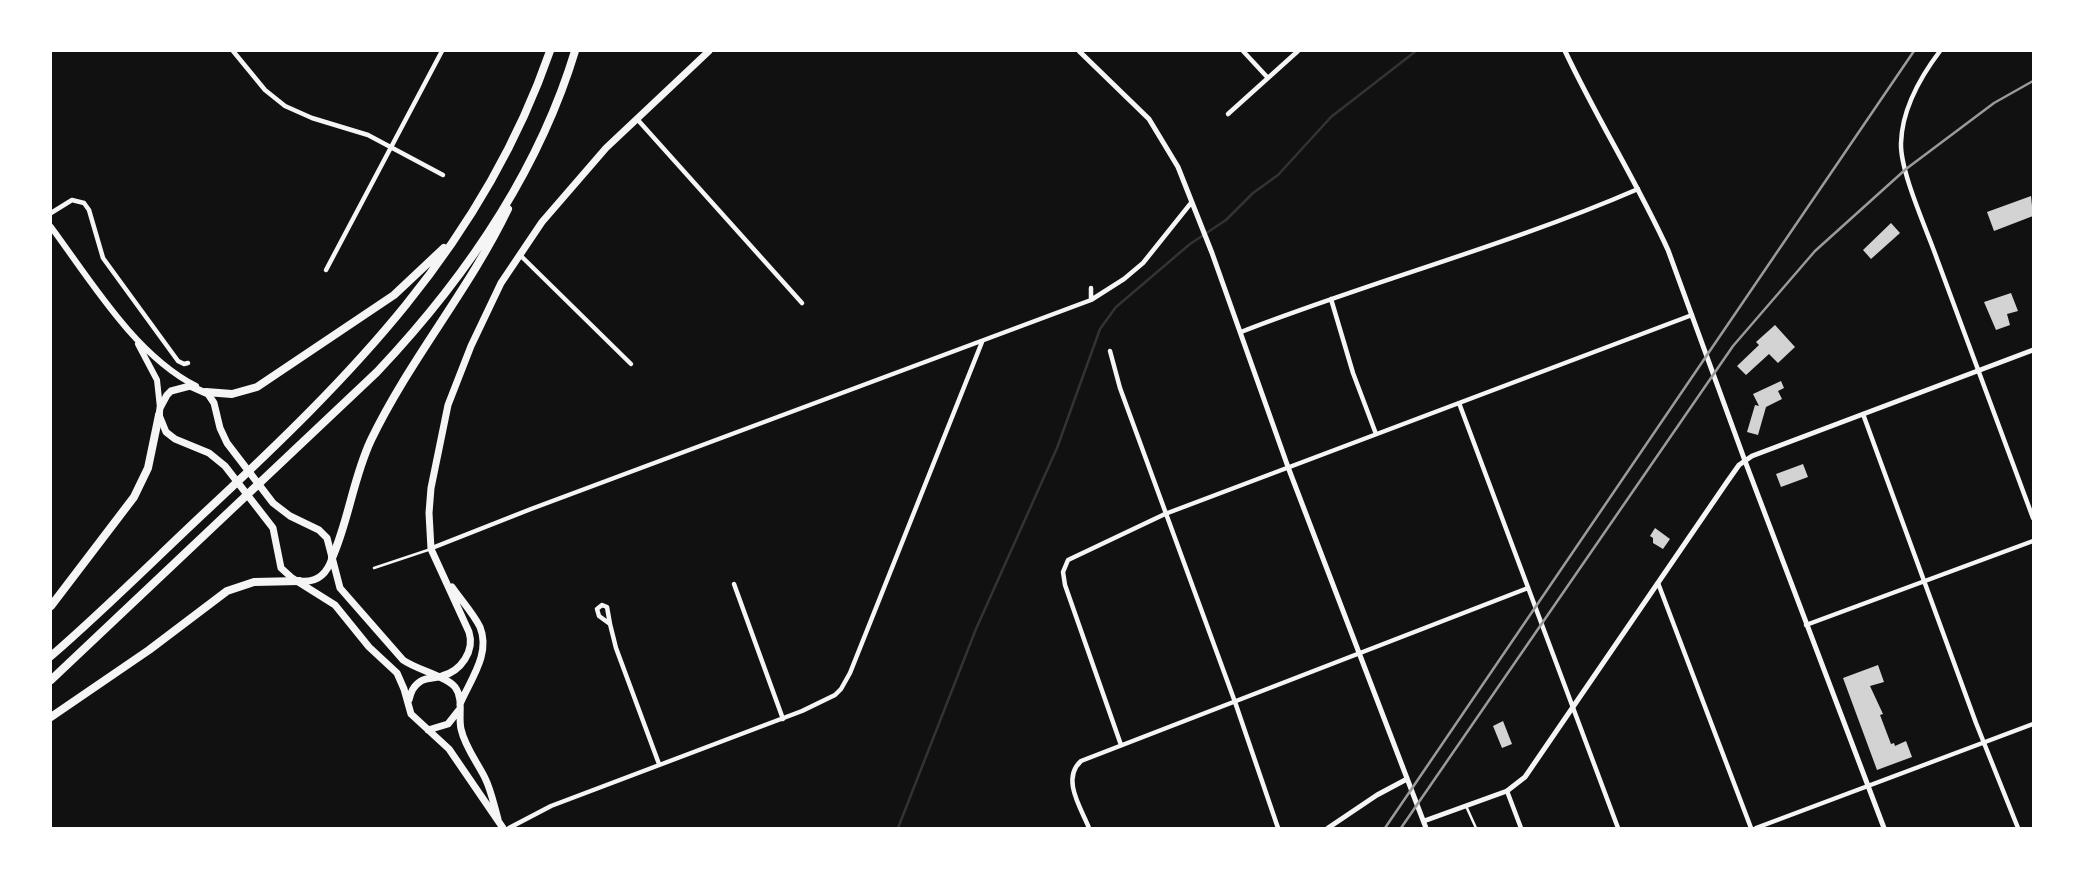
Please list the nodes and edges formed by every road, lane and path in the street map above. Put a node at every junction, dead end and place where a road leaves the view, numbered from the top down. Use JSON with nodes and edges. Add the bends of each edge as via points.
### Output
{"nodes":[{"id":1,"x":233,"y":51,"type":"edge"},
{"id":2,"x":442,"y":51,"type":"edge"},
{"id":3,"x":550,"y":51,"type":"edge"},
{"id":4,"x":575,"y":51,"type":"edge"},
{"id":5,"x":709,"y":51,"type":"edge"},
{"id":6,"x":1079,"y":51,"type":"edge"},
{"id":7,"x":1243,"y":51,"type":"edge"},
{"id":8,"x":1298,"y":51,"type":"edge"},
{"id":9,"x":1565,"y":51,"type":"edge"},
{"id":10,"x":1940,"y":51,"type":"edge"},
{"id":11,"x":1268,"y":78,"type":"junction"},
{"id":12,"x":1228,"y":114,"type":"dead end"},
{"id":13,"x":637,"y":119,"type":"junction"},
{"id":14,"x":390,"y":145,"type":"junction"},
{"id":15,"x":537,"y":149,"type":"junction"},
{"id":16,"x":443,"y":175,"type":"dead end"},
{"id":17,"x":1638,"y":189,"type":"junction"},
{"id":18,"x":1191,"y":203,"type":"junction"},
{"id":19,"x":474,"y":210,"type":"junction"},
{"id":20,"x":51,"y":213,"type":"edge"},
{"id":21,"x":51,"y":227,"type":"edge"},
{"id":22,"x":519,"y":254,"type":"junction"},
{"id":23,"x":326,"y":270,"type":"dead end"},
{"id":24,"x":1091,"y":288,"type":"dead end"},
{"id":25,"x":1331,"y":299,"type":"junction"},
{"id":26,"x":1091,"y":300,"type":"junction"},
{"id":27,"x":802,"y":303,"type":"dead end"},
{"id":28,"x":1693,"y":315,"type":"junction"},
{"id":29,"x":1241,"y":332,"type":"junction"},
{"id":30,"x":134,"y":336,"type":"junction"},
{"id":31,"x":983,"y":341,"type":"junction"},
{"id":32,"x":2033,"y":350,"type":"edge"},
{"id":33,"x":1110,"y":351,"type":"dead end"},
{"id":34,"x":188,"y":363,"type":"dead end"},
{"id":35,"x":631,"y":364,"type":"dead end"},
{"id":36,"x":1978,"y":370,"type":"junction"},
{"id":37,"x":197,"y":387,"type":"junction"},
{"id":38,"x":206,"y":392,"type":"junction"},
{"id":39,"x":1459,"y":402,"type":"junction"},
{"id":40,"x":160,"y":412,"type":"junction"},
{"id":41,"x":1863,"y":413,"type":"junction"},
{"id":42,"x":1376,"y":434,"type":"junction"},
{"id":43,"x":1745,"y":461,"type":"junction"},
{"id":44,"x":1288,"y":467,"type":"junction"},
{"id":45,"x":1166,"y":514,"type":"junction"},
{"id":46,"x":2033,"y":518,"type":"edge"},
{"id":47,"x":2033,"y":541,"type":"edge"},
{"id":48,"x":431,"y":548,"type":"junction"},
{"id":49,"x":332,"y":558,"type":"junction"},
{"id":50,"x":374,"y":568,"type":"dead end"},
{"id":51,"x":444,"y":574,"type":"junction"},
{"id":52,"x":299,"y":581,"type":"junction"},
{"id":53,"x":1923,"y":581,"type":"junction"},
{"id":54,"x":1658,"y":583,"type":"junction"},
{"id":55,"x":734,"y":584,"type":"dead end"},
{"id":56,"x":1528,"y":588,"type":"junction"},
{"id":57,"x":51,"y":606,"type":"edge"},
{"id":58,"x":610,"y":624,"type":"dead end"},
{"id":59,"x":1806,"y":625,"type":"junction"},
{"id":60,"x":1360,"y":655,"type":"junction"},
{"id":61,"x":51,"y":656,"type":"edge"},
{"id":62,"x":439,"y":677,"type":"junction"},
{"id":63,"x":51,"y":680,"type":"edge"},
{"id":64,"x":409,"y":702,"type":"junction"},
{"id":65,"x":1235,"y":702,"type":"junction"},
{"id":66,"x":459,"y":707,"type":"junction"},
{"id":67,"x":1573,"y":709,"type":"junction"},
{"id":68,"x":51,"y":717,"type":"edge"},
{"id":69,"x":783,"y":719,"type":"junction"},
{"id":70,"x":2033,"y":724,"type":"edge"},
{"id":71,"x":429,"y":730,"type":"junction"},
{"id":72,"x":1983,"y":743,"type":"junction"},
{"id":73,"x":1121,"y":745,"type":"junction"},
{"id":74,"x":659,"y":764,"type":"junction"},
{"id":75,"x":1407,"y":779,"type":"junction"},
{"id":76,"x":1869,"y":786,"type":"junction"},
{"id":77,"x":1507,"y":791,"type":"junction"},
{"id":78,"x":1466,"y":806,"type":"junction"},
{"id":79,"x":498,"y":818,"type":"junction"},
{"id":80,"x":1423,"y":821,"type":"junction"},
{"id":81,"x":1088,"y":826,"type":"edge"},
{"id":82,"x":503,"y":828,"type":"edge"},
{"id":83,"x":509,"y":828,"type":"edge"},
{"id":84,"x":1278,"y":828,"type":"edge"},
{"id":85,"x":1328,"y":828,"type":"edge"},
{"id":86,"x":1426,"y":828,"type":"edge"},
{"id":87,"x":1476,"y":828,"type":"edge"},
{"id":88,"x":1521,"y":828,"type":"edge"},
{"id":89,"x":1618,"y":828,"type":"edge"},
{"id":90,"x":1753,"y":828,"type":"edge"},
{"id":91,"x":1884,"y":828,"type":"edge"},
{"id":92,"x":2018,"y":828,"type":"edge"}],
"edges":[{"from":1,"to":14,"type":"street","via":[[265,90],[285,106]]},
{"from":2,"to":14,"type":"street"},
{"from":3,"to":19,"type":"highway","via":[[514,139]]},
{"from":4,"to":15,"type":"highway"},
{"from":5,"to":13,"type":"main road"},
{"from":6,"to":18,"type":"street","via":[[1149,119],[1178,167]]},
{"from":7,"to":11,"type":"street"},
{"from":8,"to":11,"type":"street"},
{"from":9,"to":17,"type":"street"},
{"from":10,"to":36,"type":"street","via":[[1909,109],[1901,150]]},
{"from":11,"to":12,"type":"street"},
{"from":13,"to":22,"type":"main road","via":[[572,184]]},
{"from":13,"to":27,"type":"street"},
{"from":14,"to":16,"type":"street"},
{"from":14,"to":23,"type":"street"},
{"from":15,"to":49,"type":"highway","via":[[491,244],[374,433]]},
{"from":15,"to":63,"type":"highway","via":[[507,203],[418,328]]},
{"from":17,"to":25,"type":"street","via":[[1537,229]]},
{"from":17,"to":28,"type":"street"},
{"from":18,"to":26,"type":"street","via":[[1143,263]]},
{"from":18,"to":29,"type":"street"},
{"from":19,"to":38,"type":"highway","via":[[441,252],[394,295],[320,347],[246,392]]},
{"from":19,"to":61,"type":"highway","via":[[392,324],[281,441]]},
{"from":20,"to":34,"type":"street","via":[[72,200],[85,203],[103,258],[178,361]]},
{"from":21,"to":30,"type":"main road"},
{"from":22,"to":35,"type":"street"},
{"from":22,"to":48,"type":"main road","via":[[480,324],[448,405],[431,488]]},
{"from":24,"to":26,"type":"street"},
{"from":25,"to":29,"type":"street"},
{"from":25,"to":42,"type":"street"},
{"from":26,"to":31,"type":"street"},
{"from":28,"to":39,"type":"street"},
{"from":28,"to":43,"type":"street"},
{"from":29,"to":44,"type":"street"},
{"from":30,"to":37,"type":"main road","via":[[174,374]]},
{"from":30,"to":40,"type":"main road","via":[[157,380]]},
{"from":31,"to":48,"type":"street"},
{"from":31,"to":69,"type":"street","via":[[846,682],[828,699]]},
{"from":32,"to":36,"type":"street"},
{"from":33,"to":45,"type":"street"},
{"from":36,"to":41,"type":"street"},
{"from":36,"to":46,"type":"street"},
{"from":37,"to":38,"type":"main road"},
{"from":37,"to":40,"type":"main road","via":[[171,391]]},
{"from":38,"to":49,"type":"main road","via":[[216,408],[222,434],[235,453],[282,512],[327,538]]},
{"from":39,"to":42,"type":"street"},
{"from":39,"to":56,"type":"street"},
{"from":40,"to":52,"type":"main road","via":[[170,435],[225,466],[273,528],[281,568]]},
{"from":40,"to":57,"type":"highway","via":[[148,468],[134,496]]},
{"from":41,"to":43,"type":"street"},
{"from":41,"to":53,"type":"street"},
{"from":42,"to":44,"type":"street"},
{"from":43,"to":54,"type":"street"},
{"from":43,"to":59,"type":"street"},
{"from":44,"to":45,"type":"street"},
{"from":44,"to":60,"type":"street"},
{"from":45,"to":65,"type":"street"},
{"from":45,"to":73,"type":"street","via":[[1073,557],[1065,566],[1066,585]]},
{"from":47,"to":53,"type":"street"},
{"from":48,"to":50,"type":"lane"},
{"from":48,"to":51,"type":"main road"},
{"from":49,"to":52,"type":"main road","via":[[320,578]]},
{"from":49,"to":62,"type":"main road","via":[[340,588],[395,653],[412,667]]},
{"from":51,"to":62,"type":"main road","via":[[471,646],[458,667]]},
{"from":51,"to":66,"type":"main road","via":[[482,635],[483,654]]},
{"from":52,"to":64,"type":"main road","via":[[335,605],[401,680]]},
{"from":52,"to":68,"type":"highway","via":[[254,582],[227,591]]},
{"from":53,"to":59,"type":"street"},
{"from":53,"to":72,"type":"street"},
{"from":54,"to":67,"type":"street"},
{"from":54,"to":90,"type":"street"},
{"from":55,"to":69,"type":"street"},
{"from":56,"to":60,"type":"street"},
{"from":56,"to":67,"type":"street"},
{"from":58,"to":74,"type":"street"},
{"from":59,"to":76,"type":"street"},
{"from":60,"to":65,"type":"street"},
{"from":60,"to":75,"type":"street"},
{"from":62,"to":64,"type":"main road","via":[[422,680]]},
{"from":62,"to":66,"type":"main road","via":[[458,692]]},
{"from":64,"to":71,"type":"main road","via":[[411,714]]},
{"from":65,"to":73,"type":"street"},
{"from":65,"to":84,"type":"street"},
{"from":66,"to":71,"type":"main road","via":[[448,724]]},
{"from":66,"to":79,"type":"main road","via":[[463,737],[485,779]]},
{"from":67,"to":77,"type":"street","via":[[1525,777]]},
{"from":67,"to":89,"type":"street"},
{"from":69,"to":74,"type":"street"},
{"from":70,"to":72,"type":"street"},
{"from":71,"to":79,"type":"main road","via":[[449,749]]},
{"from":72,"to":76,"type":"street"},
{"from":72,"to":92,"type":"street"},
{"from":73,"to":81,"type":"street","via":[[1081,761],[1073,772],[1074,792]]},
{"from":74,"to":83,"type":"street","via":[[551,806]]},
{"from":75,"to":80,"type":"street"},
{"from":75,"to":85,"type":"street"},
{"from":76,"to":90,"type":"street"},
{"from":76,"to":91,"type":"street"},
{"from":77,"to":78,"type":"street"},
{"from":77,"to":88,"type":"street"},
{"from":78,"to":80,"type":"street"},
{"from":78,"to":87,"type":"lane"},
{"from":79,"to":82,"type":"main road"},
{"from":80,"to":86,"type":"street"}]}
